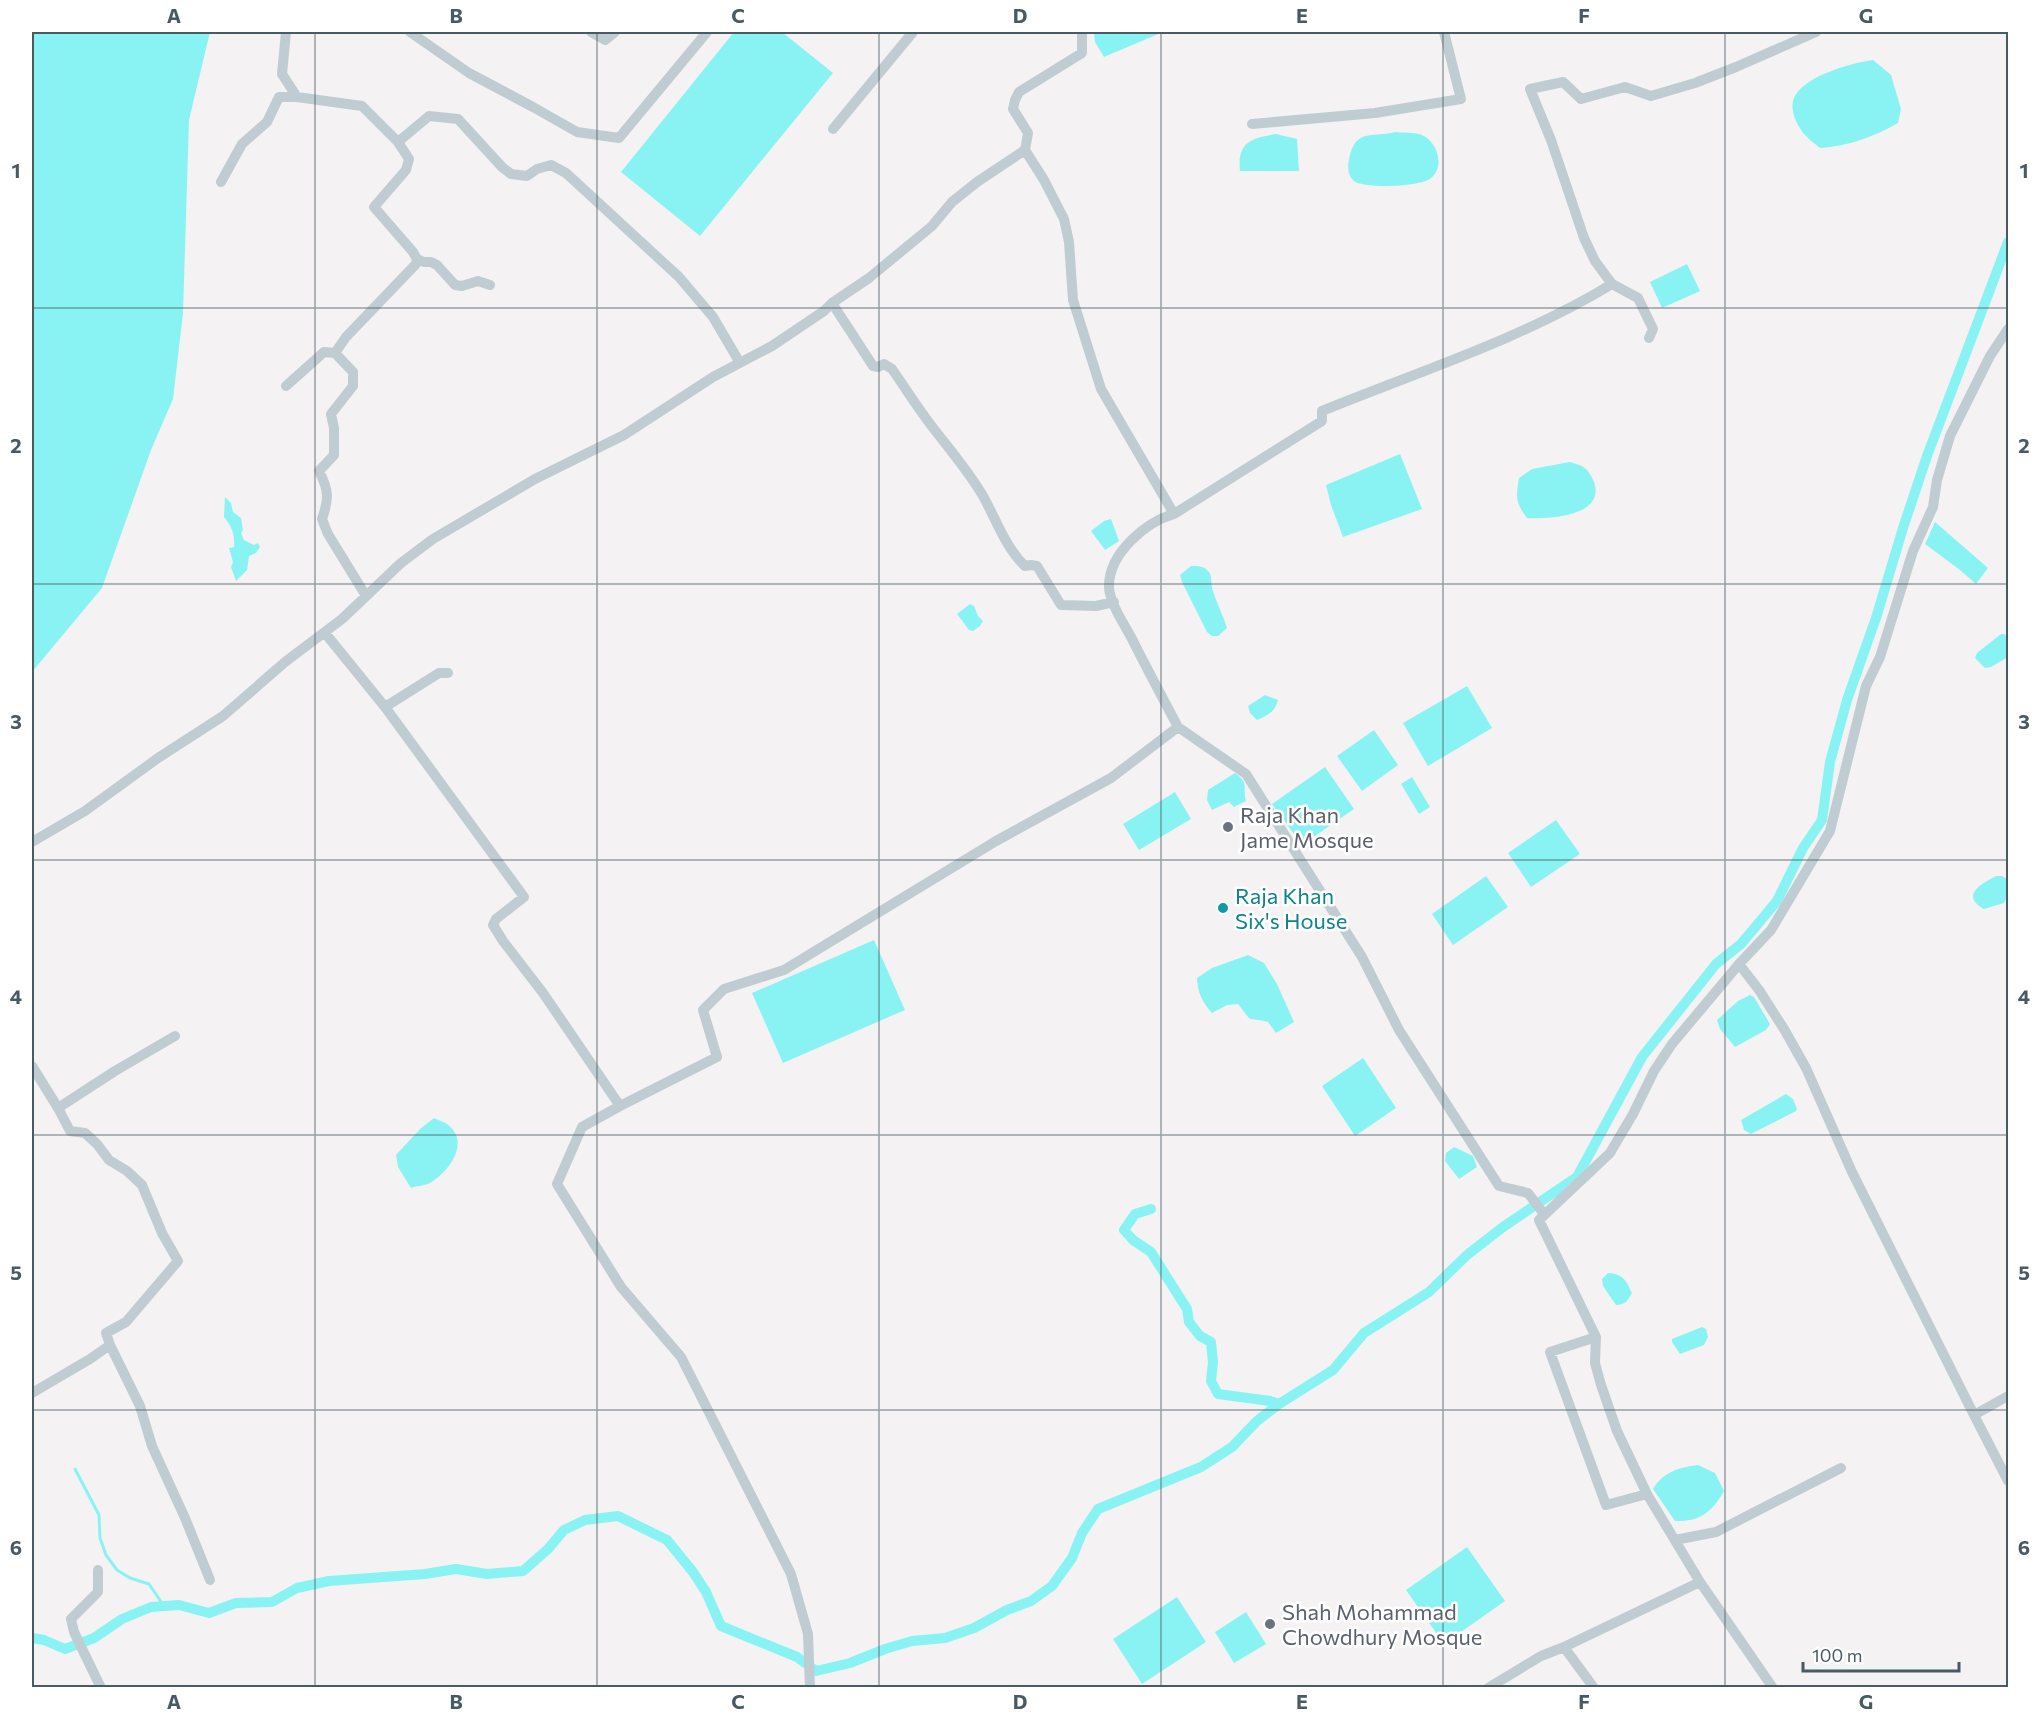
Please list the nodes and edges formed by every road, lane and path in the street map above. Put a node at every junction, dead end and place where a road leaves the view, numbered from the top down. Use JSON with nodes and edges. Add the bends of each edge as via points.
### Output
{"nodes":[{"id":1,"x":286,"y":32,"type":"edge"},
{"id":2,"x":410,"y":32,"type":"edge"},
{"id":3,"x":591,"y":32,"type":"edge"},
{"id":4,"x":615,"y":32,"type":"edge"},
{"id":5,"x":706,"y":32,"type":"edge"},
{"id":6,"x":914,"y":32,"type":"edge"},
{"id":7,"x":1082,"y":32,"type":"edge"},
{"id":8,"x":1444,"y":32,"type":"edge"},
{"id":9,"x":1816,"y":32,"type":"edge"},
{"id":10,"x":297,"y":97,"type":"junction"},
{"id":11,"x":1252,"y":124,"type":"dead end"},
{"id":12,"x":833,"y":129,"type":"dead end"},
{"id":13,"x":398,"y":142,"type":"junction"},
{"id":14,"x":1025,"y":150,"type":"junction"},
{"id":15,"x":221,"y":182,"type":"dead end"},
{"id":16,"x":417,"y":259,"type":"junction"},
{"id":17,"x":1612,"y":284,"type":"junction"},
{"id":18,"x":490,"y":285,"type":"dead end"},
{"id":19,"x":832,"y":303,"type":"junction"},
{"id":20,"x":2008,"y":329,"type":"edge"},
{"id":21,"x":1648,"y":338,"type":"dead end"},
{"id":22,"x":335,"y":353,"type":"junction"},
{"id":23,"x":740,"y":363,"type":"junction"},
{"id":24,"x":286,"y":386,"type":"dead end"},
{"id":25,"x":1174,"y":514,"type":"junction"},
{"id":26,"x":366,"y":596,"type":"junction"},
{"id":27,"x":1114,"y":602,"type":"junction"},
{"id":28,"x":325,"y":633,"type":"junction"},
{"id":29,"x":448,"y":673,"type":"dead end"},
{"id":30,"x":385,"y":707,"type":"junction"},
{"id":31,"x":1178,"y":727,"type":"junction"},
{"id":32,"x":32,"y":842,"type":"edge"},
{"id":33,"x":1739,"y":964,"type":"junction"},
{"id":34,"x":176,"y":1036,"type":"dead end"},
{"id":35,"x":32,"y":1066,"type":"edge"},
{"id":36,"x":620,"y":1106,"type":"junction"},
{"id":37,"x":58,"y":1108,"type":"junction"},
{"id":38,"x":1544,"y":1214,"type":"junction"},
{"id":39,"x":1596,"y":1337,"type":"junction"},
{"id":40,"x":110,"y":1345,"type":"junction"},
{"id":41,"x":32,"y":1393,"type":"edge"},
{"id":42,"x":2008,"y":1396,"type":"edge"},
{"id":43,"x":1974,"y":1415,"type":"junction"},
{"id":44,"x":1841,"y":1468,"type":"dead end"},
{"id":45,"x":2008,"y":1481,"type":"edge"},
{"id":46,"x":1647,"y":1494,"type":"junction"},
{"id":47,"x":1675,"y":1540,"type":"junction"},
{"id":48,"x":98,"y":1570,"type":"dead end"},
{"id":49,"x":210,"y":1580,"type":"dead end"},
{"id":50,"x":1700,"y":1582,"type":"junction"},
{"id":51,"x":1564,"y":1647,"type":"junction"},
{"id":52,"x":809,"y":1682,"type":"edge"},
{"id":53,"x":100,"y":1688,"type":"edge"},
{"id":54,"x":1488,"y":1688,"type":"edge"},
{"id":55,"x":1594,"y":1688,"type":"edge"},
{"id":56,"x":1773,"y":1688,"type":"edge"}],
"edges":[{"from":1,"to":10,"type":"street","via":[[282,74]]},
{"from":2,"to":5,"type":"street","via":[[469,73],[577,132],[619,138]]},
{"from":3,"to":4,"type":"street","via":[[605,40]]},
{"from":6,"to":12,"type":"street"},
{"from":7,"to":14,"type":"street","via":[[1082,53],[1019,92],[1015,100],[1013,109],[1028,133]]},
{"from":8,"to":11,"type":"street","via":[[1461,99],[1375,113]]},
{"from":9,"to":17,"type":"street","via":[[1726,71],[1651,96],[1625,87],[1581,99],[1563,82],[1530,89],[1584,238]]},
{"from":10,"to":13,"type":"street","via":[[362,106]]},
{"from":10,"to":15,"type":"street","via":[[279,97],[267,122],[242,144]]},
{"from":13,"to":16,"type":"street","via":[[409,159],[406,170],[374,207]]},
{"from":13,"to":23,"type":"street","via":[[429,116],[458,119],[512,174],[527,176],[551,165],[566,173],[679,278],[713,317]]},
{"from":14,"to":19,"type":"street","via":[[977,182],[952,202],[932,226]]},
{"from":14,"to":25,"type":"street","via":[[1064,219],[1070,242],[1073,300],[1101,389]]},
{"from":16,"to":18,"type":"street","via":[[437,265],[455,285],[478,281]]},
{"from":16,"to":22,"type":"street"},
{"from":17,"to":21,"type":"street","via":[[1638,298],[1653,329]]},
{"from":17,"to":25,"type":"street","via":[[1472,353],[1322,411],[1322,421]]},
{"from":19,"to":23,"type":"street","via":[[772,346]]},
{"from":19,"to":27,"type":"street","via":[[873,366],[884,364],[892,369],[960,460],[1018,560],[1025,566],[1037,566],[1061,605]]},
{"from":20,"to":33,"type":"street","via":[[1950,436],[1933,507],[1913,551],[1880,657],[1866,686],[1830,831],[1771,930]]},
{"from":22,"to":24,"type":"street","via":[[324,352]]},
{"from":22,"to":26,"type":"street","via":[[353,372],[353,386],[331,414],[334,455],[319,471],[326,484],[328,503],[322,519]]},
{"from":23,"to":26,"type":"street","via":[[624,435],[535,479],[433,539]]},
{"from":25,"to":27,"type":"street","via":[[1158,519],[1137,534],[1122,552],[1109,587]]},
{"from":26,"to":28,"type":"street"},
{"from":27,"to":31,"type":"street"},
{"from":28,"to":30,"type":"street"},
{"from":28,"to":32,"type":"street","via":[[223,716],[85,811]]},
{"from":29,"to":30,"type":"street","via":[[439,673]]},
{"from":30,"to":36,"type":"street","via":[[524,897],[496,919],[493,926]]},
{"from":31,"to":36,"type":"street","via":[[1111,778],[996,841],[784,970],[724,989],[703,1010],[717,1057]]},
{"from":31,"to":38,"type":"street","via":[[1246,774],[1362,957],[1399,1030],[1499,1186],[1528,1193]]},
{"from":33,"to":38,"type":"street","via":[[1666,1053],[1610,1153]]},
{"from":33,"to":43,"type":"street","via":[[1806,1068],[1852,1172]]},
{"from":34,"to":37,"type":"street"},
{"from":35,"to":37,"type":"street"},
{"from":36,"to":52,"type":"street","via":[[582,1127],[557,1184],[621,1287],[681,1357],[791,1574],[807,1634]]},
{"from":37,"to":40,"type":"street","via":[[70,1131],[85,1133],[109,1160],[142,1185],[178,1261],[126,1322],[106,1333]]},
{"from":38,"to":39,"type":"street","via":[[1539,1220]]},
{"from":39,"to":46,"type":"street","via":[[1595,1363],[1601,1385],[1617,1431]]},
{"from":39,"to":46,"type":"street","via":[[1550,1352],[1606,1505]]},
{"from":40,"to":41,"type":"street"},
{"from":40,"to":49,"type":"street","via":[[140,1406],[152,1446]]},
{"from":42,"to":43,"type":"street"},
{"from":43,"to":45,"type":"street"},
{"from":44,"to":47,"type":"street","via":[[1716,1532]]},
{"from":46,"to":47,"type":"street"},
{"from":47,"to":50,"type":"street"},
{"from":48,"to":53,"type":"street","via":[[98,1592],[71,1619]]},
{"from":50,"to":51,"type":"street"},
{"from":50,"to":56,"type":"street"},
{"from":51,"to":54,"type":"street"},
{"from":51,"to":55,"type":"street"}]}
